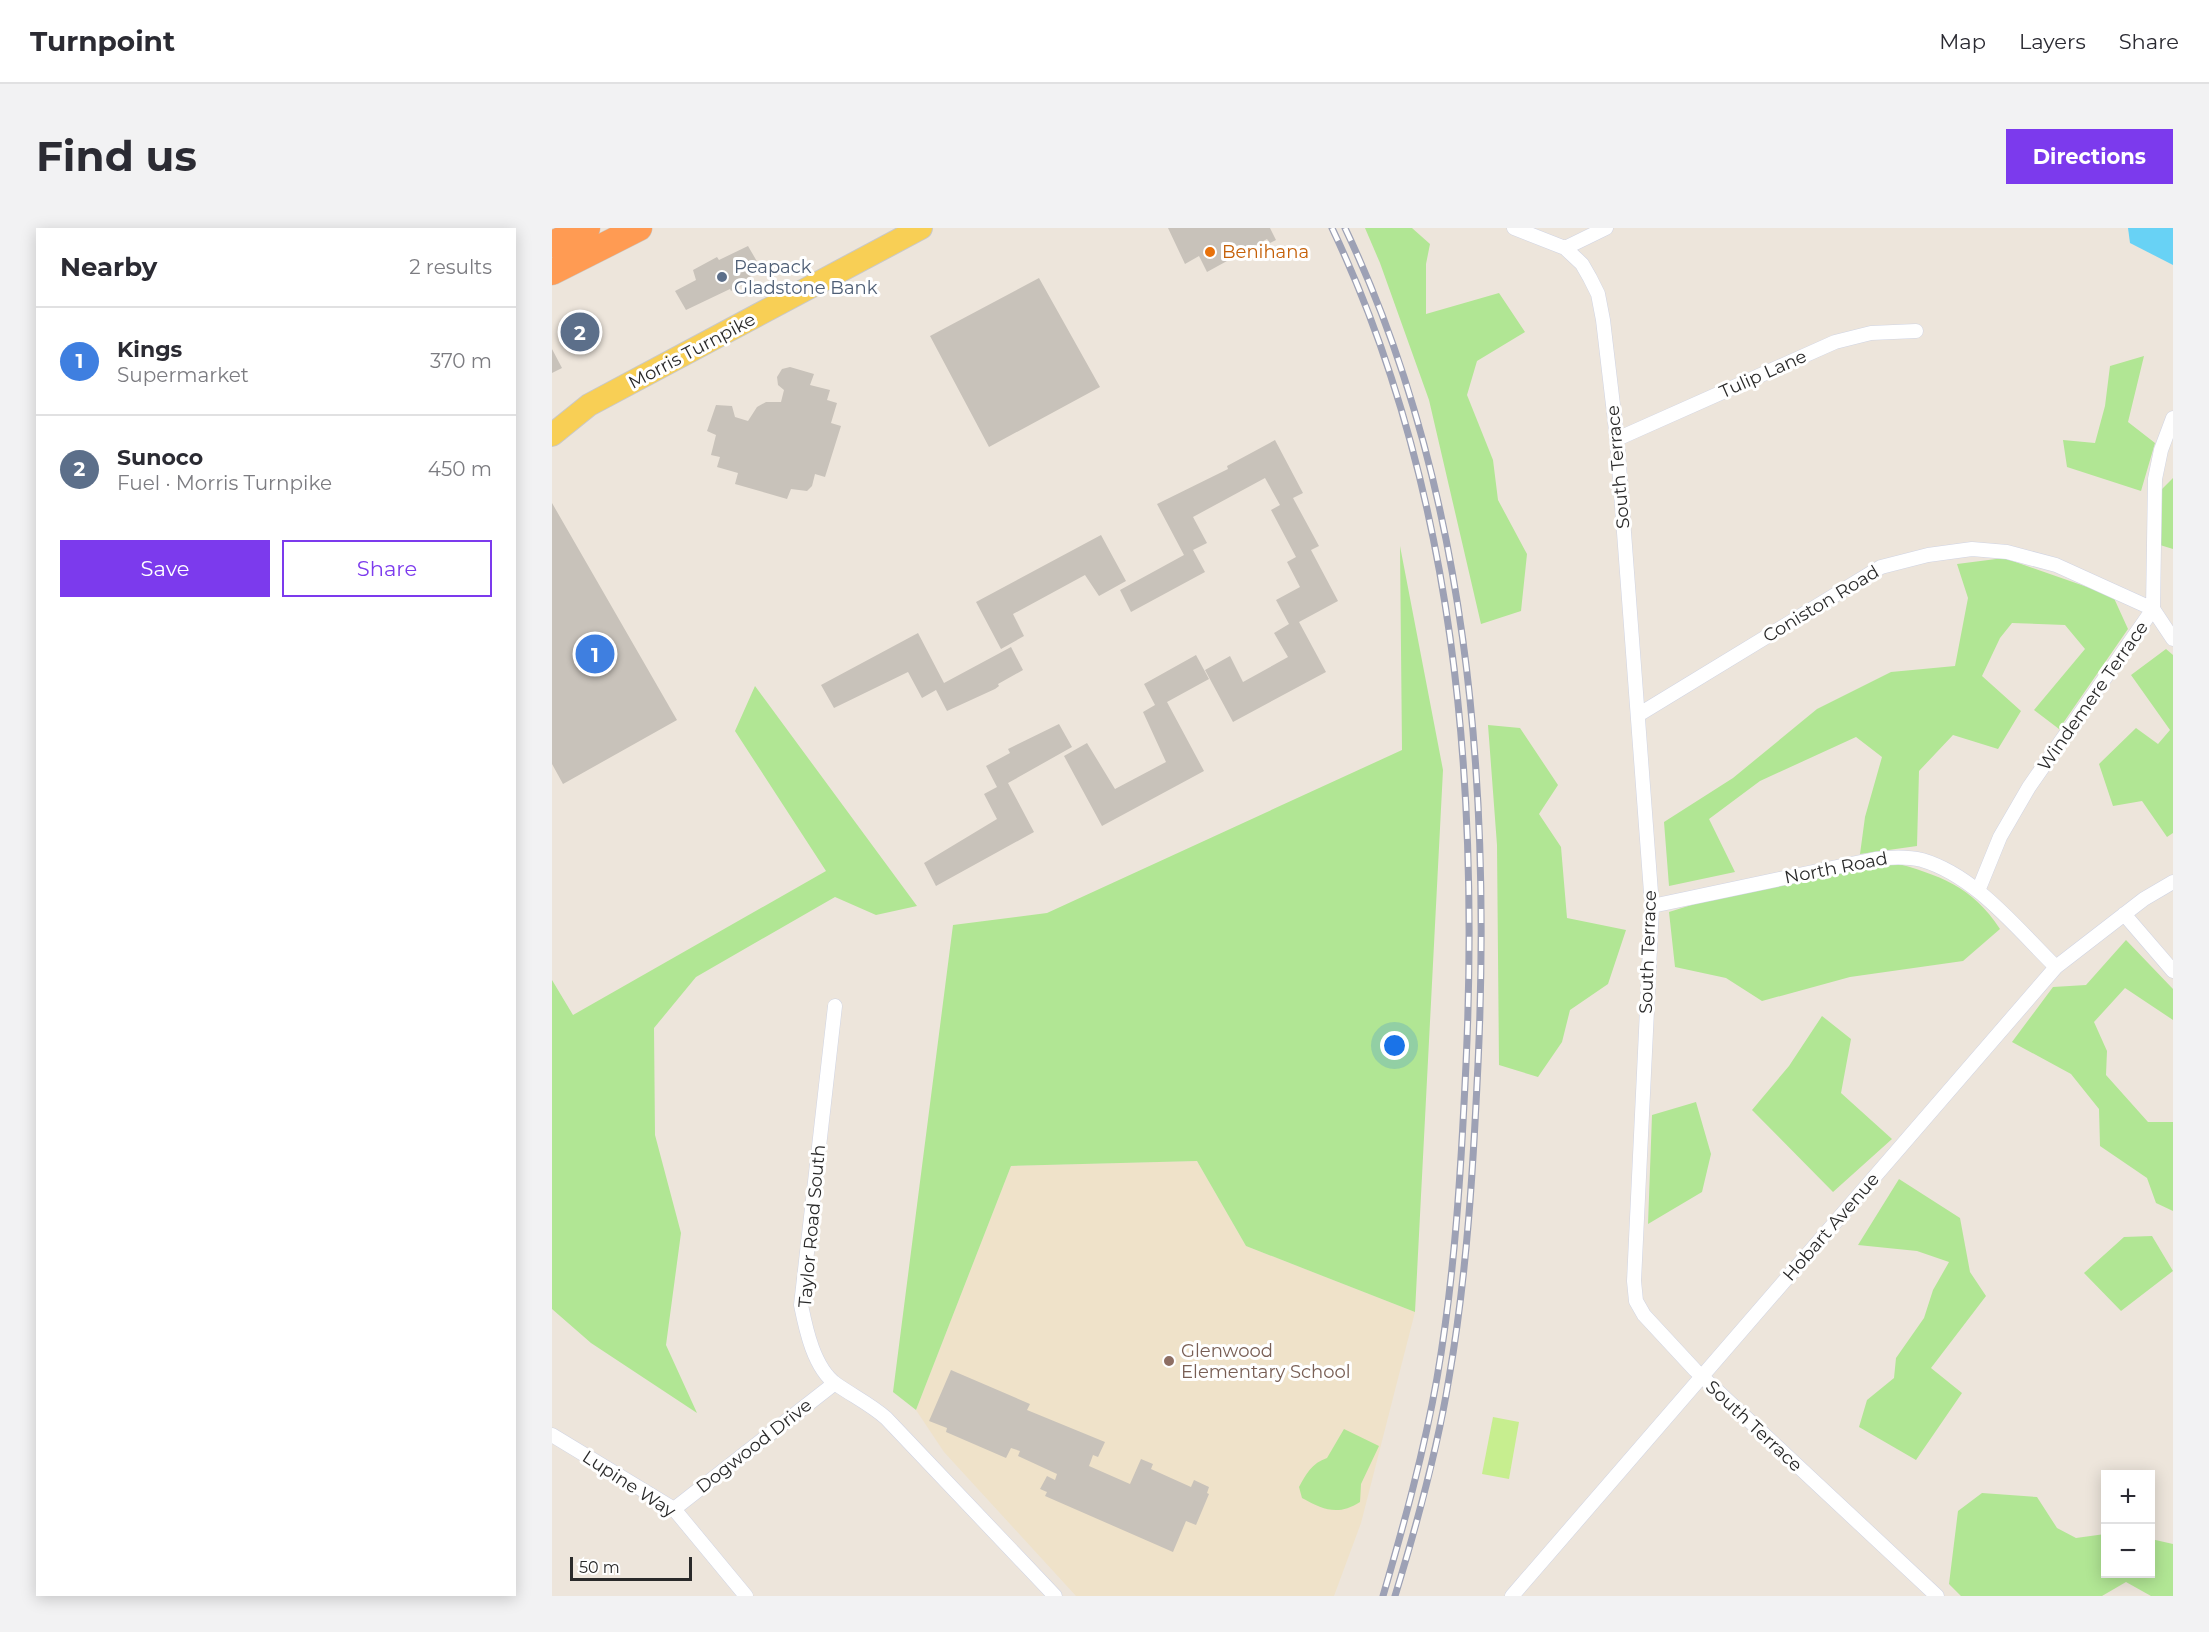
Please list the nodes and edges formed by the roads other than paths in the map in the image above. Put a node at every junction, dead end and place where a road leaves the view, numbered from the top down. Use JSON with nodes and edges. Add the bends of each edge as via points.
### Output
{"nodes":[{"id":1,"x":587,"y":228,"type":"edge"},
{"id":2,"x":639,"y":228,"type":"edge"},
{"id":3,"x":921,"y":228,"type":"edge"},
{"id":4,"x":1514,"y":228,"type":"edge"},
{"id":5,"x":1606,"y":228,"type":"edge"},
{"id":6,"x":552,"y":244,"type":"edge"},
{"id":7,"x":1565,"y":248,"type":"junction"},
{"id":8,"x":552,"y":272,"type":"edge"},
{"id":9,"x":1916,"y":332,"type":"dead end"},
{"id":10,"x":589,"y":405,"type":"junction"},
{"id":11,"x":552,"y":414,"type":"edge"},
{"id":12,"x":2173,"y":418,"type":"edge"},
{"id":13,"x":552,"y":435,"type":"edge"},
{"id":14,"x":1617,"y":439,"type":"junction"},
{"id":15,"x":2153,"y":609,"type":"junction"},
{"id":16,"x":2173,"y":639,"type":"edge"},
{"id":17,"x":1638,"y":715,"type":"junction"},
{"id":18,"x":2173,"y":882,"type":"edge"},
{"id":19,"x":1978,"y":891,"type":"junction"},
{"id":20,"x":1652,"y":906,"type":"junction"},
{"id":21,"x":2124,"y":914,"type":"junction"},
{"id":22,"x":2056,"y":967,"type":"junction"},
{"id":23,"x":2173,"y":971,"type":"edge"},
{"id":24,"x":835,"y":1006,"type":"dead end"},
{"id":25,"x":1701,"y":1376,"type":"junction"},
{"id":26,"x":835,"y":1383,"type":"junction"},
{"id":27,"x":552,"y":1436,"type":"edge"},
{"id":28,"x":674,"y":1509,"type":"junction"},
{"id":29,"x":746,"y":1596,"type":"edge"},
{"id":30,"x":1055,"y":1596,"type":"edge"},
{"id":31,"x":1512,"y":1596,"type":"edge"},
{"id":32,"x":1937,"y":1596,"type":"edge"}],
"edges":[{"from":1,"to":6,"type":"highway"},
{"from":2,"to":8,"type":"highway"},
{"from":3,"to":10,"type":"main road","name":"Morris Turnpike"},
{"from":4,"to":7,"type":"street","name":"South Terrace"},
{"from":5,"to":7,"type":"street"},
{"from":7,"to":14,"type":"street","name":"South Terrace","via":[[1582,264],[1598,294]]},
{"from":9,"to":14,"type":"street","name":"Tulip Lane","via":[[1871,333],[1834,342]]},
{"from":10,"to":11,"type":"main road","name":"Morris Turnpike"},
{"from":10,"to":13,"type":"main road","name":"Morris Turnpike"},
{"from":12,"to":15,"type":"street","name":"Windemere Terrace","via":[[2156,479]]},
{"from":14,"to":17,"type":"street","name":"South Terrace"},
{"from":15,"to":16,"type":"street"},
{"from":15,"to":17,"type":"street","name":"Coniston Road","via":[[2056,565],[2007,552],[1972,549],[1928,555],[1881,567]]},
{"from":15,"to":19,"type":"street","name":"Windemere Terrace","via":[[2030,787],[2000,837]]},
{"from":17,"to":20,"type":"street","name":"South Terrace"},
{"from":18,"to":21,"type":"street","name":"Hobart Avenue"},
{"from":19,"to":20,"type":"street","name":"North Road","via":[[1922,860],[1897,857]]},
{"from":19,"to":22,"type":"street","name":"North Road"},
{"from":20,"to":25,"type":"street","name":"South Terrace","via":[[1636,1301],[1644,1315]]},
{"from":21,"to":22,"type":"street","name":"Hobart Avenue"},
{"from":21,"to":23,"type":"street"},
{"from":22,"to":25,"type":"street","name":"Hobart Avenue"},
{"from":24,"to":26,"type":"street","name":"Taylor Road South","via":[[801,1305],[806,1331],[822,1366]]},
{"from":25,"to":31,"type":"street","name":"Hobart Avenue"},
{"from":25,"to":32,"type":"street","name":"South Terrace"},
{"from":26,"to":28,"type":"street","name":"Dogwood Drive"},
{"from":26,"to":30,"type":"street","name":"Taylor Road South","via":[[864,1399],[886,1418]]},
{"from":27,"to":28,"type":"street","name":"Lupine Way"},
{"from":28,"to":29,"type":"street","name":"Lupine Way"}]}
